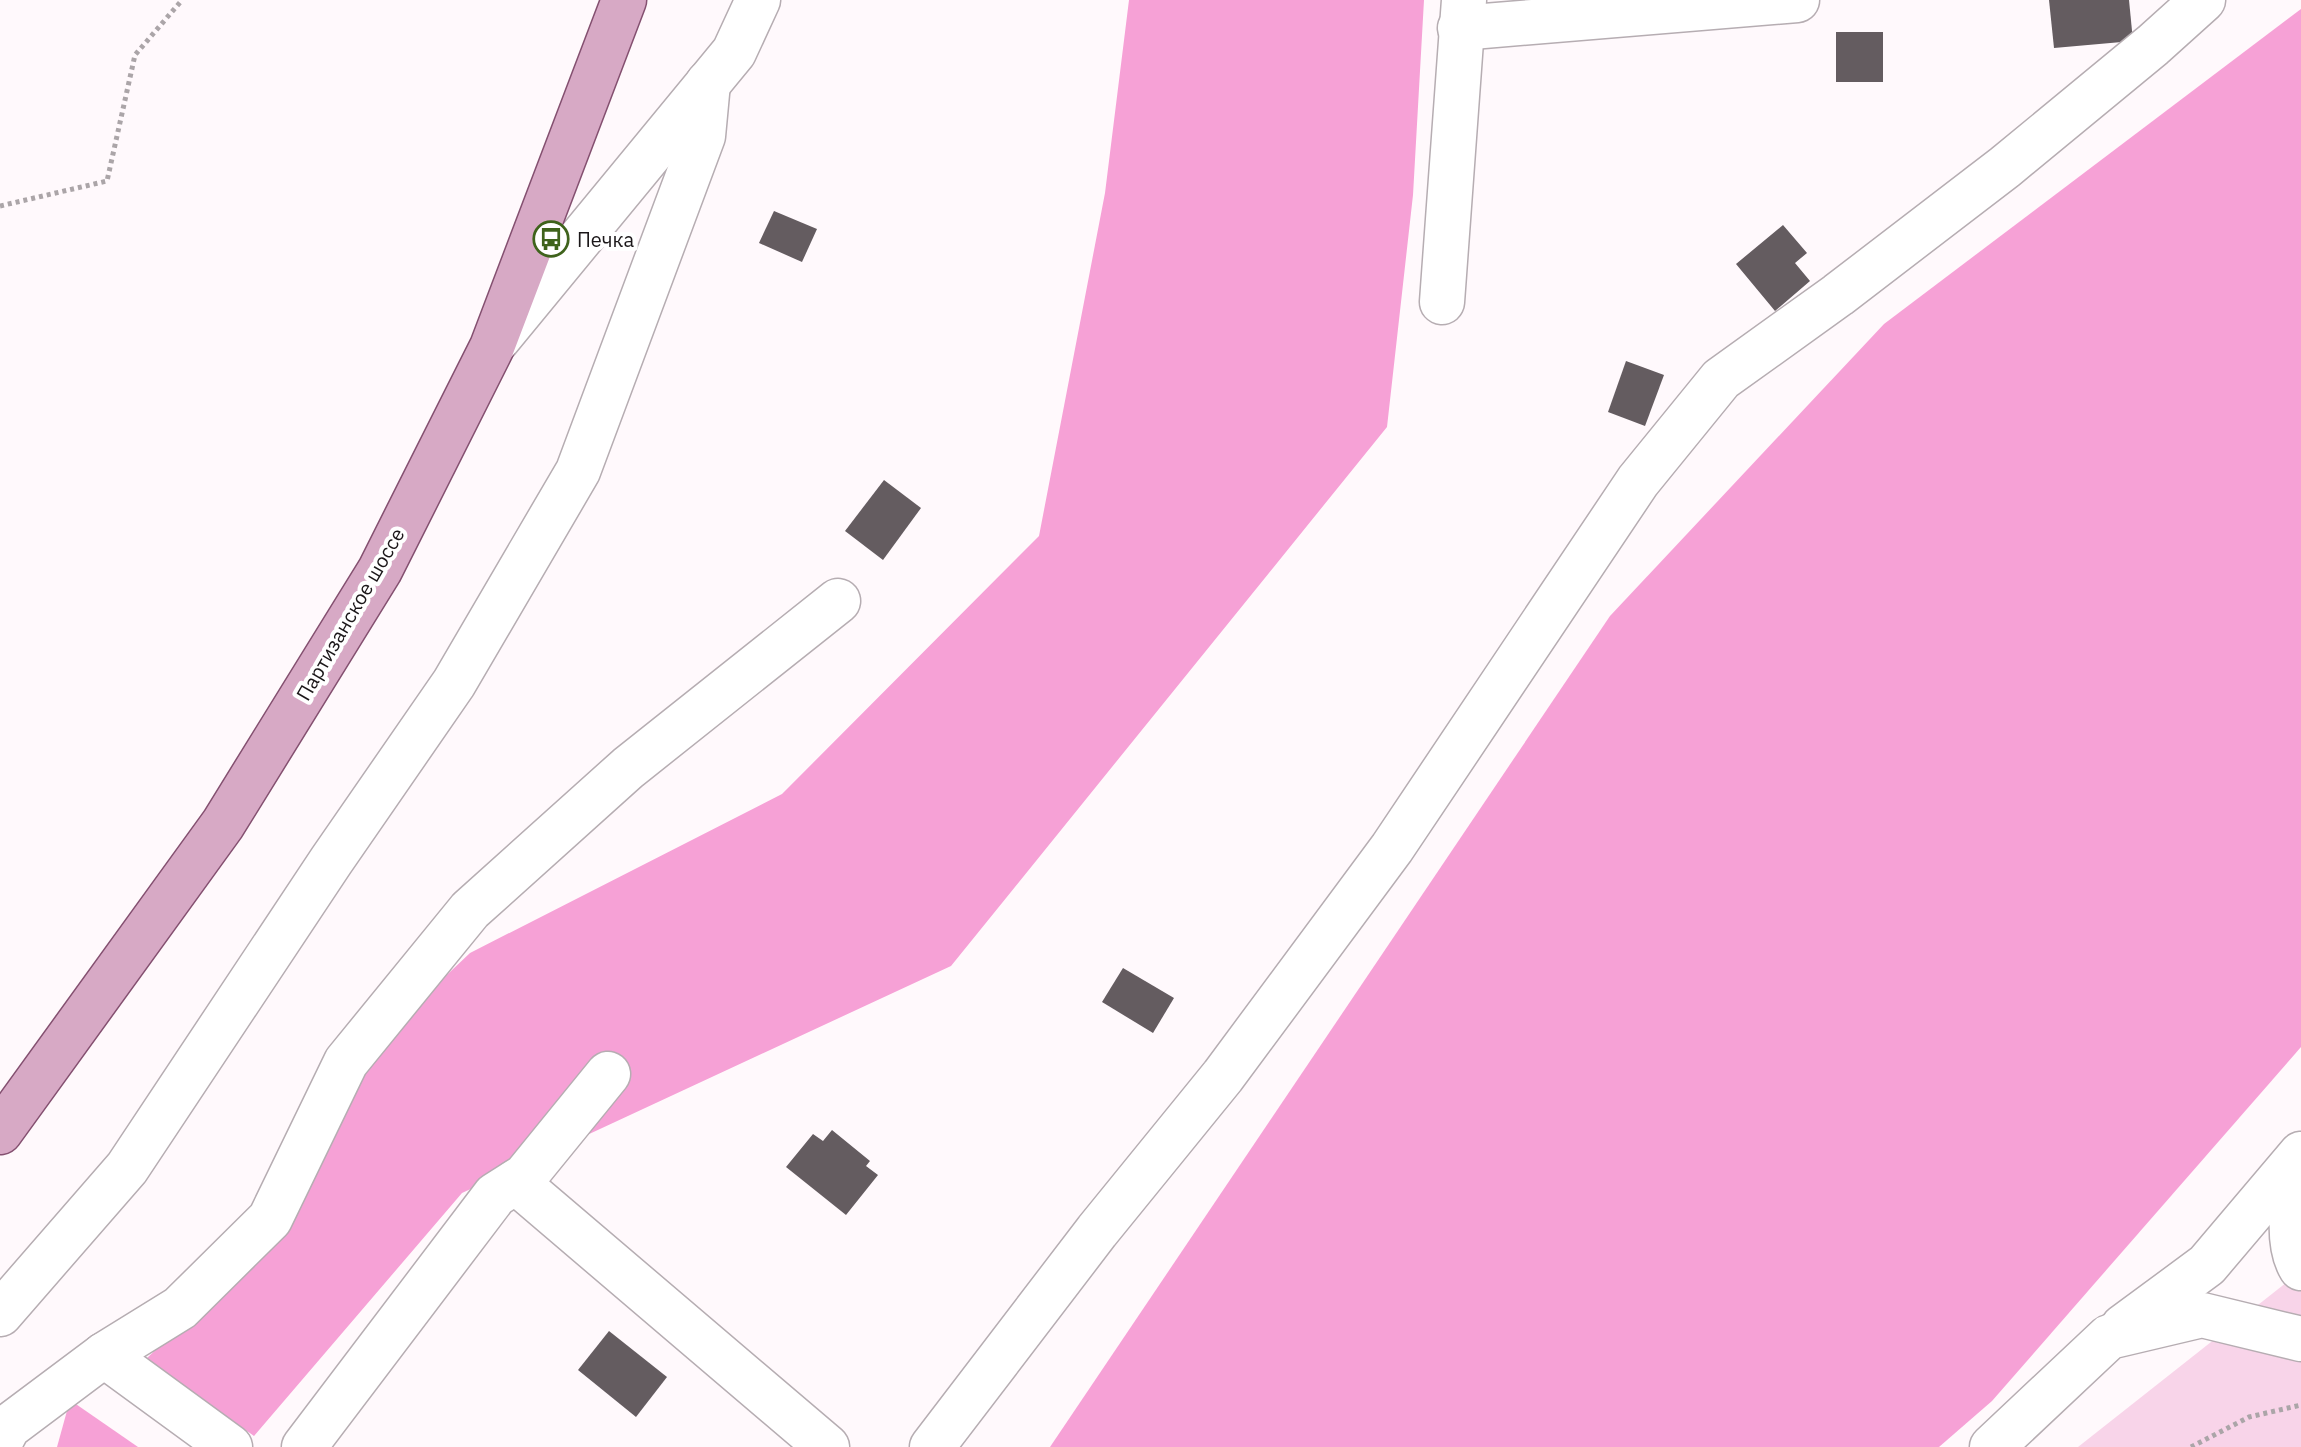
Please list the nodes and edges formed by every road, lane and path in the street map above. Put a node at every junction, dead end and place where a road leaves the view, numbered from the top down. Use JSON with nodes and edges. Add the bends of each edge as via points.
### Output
{"nodes":[{"id":1,"x":182,"y":0,"type":"edge"},
{"id":2,"x":624,"y":0,"type":"edge"},
{"id":3,"x":758,"y":0,"type":"edge"},
{"id":4,"x":1797,"y":0,"type":"edge"},
{"id":5,"x":2203,"y":0,"type":"edge"},
{"id":6,"x":1462,"y":14,"type":"edge"},
{"id":7,"x":708,"y":83,"type":"junction"},
{"id":8,"x":0,"y":206,"type":"edge"},
{"id":9,"x":1442,"y":302,"type":"dead end"},
{"id":10,"x":492,"y":347,"type":"junction"},
{"id":11,"x":838,"y":601,"type":"dead end"},
{"id":12,"x":608,"y":1074,"type":"dead end"},
{"id":13,"x":0,"y":1132,"type":"edge"},
{"id":14,"x":2301,"y":1156,"type":"edge"},
{"id":15,"x":516,"y":1182,"type":"junction"},
{"id":16,"x":2301,"y":1268,"type":"edge"},
{"id":17,"x":0,"y":1314,"type":"edge"},
{"id":18,"x":2109,"y":1337,"type":"junction"},
{"id":19,"x":2301,"y":1339,"type":"edge"},
{"id":20,"x":104,"y":1355,"type":"junction"},
{"id":21,"x":2301,"y":1405,"type":"edge"},
{"id":22,"x":0,"y":1442,"type":"edge"},
{"id":23,"x":230,"y":1447,"type":"edge"},
{"id":24,"x":304,"y":1447,"type":"edge"},
{"id":25,"x":827,"y":1447,"type":"edge"},
{"id":26,"x":932,"y":1447,"type":"edge"},
{"id":27,"x":1992,"y":1447,"type":"edge"},
{"id":28,"x":2191,"y":1447,"type":"edge"}],
"edges":[{"from":1,"to":8,"type":"path","via":[[135,55],[107,181]]},
{"from":2,"to":10,"type":"main road","name":"Партизанское шоссе"},
{"from":3,"to":7,"type":"street","via":[[734,52]]},
{"from":4,"to":6,"type":"street"},
{"from":5,"to":26,"type":"street","via":[[2005,167],[1721,379],[1638,481],[1336,924]]},
{"from":6,"to":9,"type":"street"},
{"from":7,"to":10,"type":"street"},
{"from":7,"to":17,"type":"street","via":[[703,136],[578,471],[454,683],[127,1168]]},
{"from":10,"to":13,"type":"main road","name":"Партизанское шоссе","via":[[380,570],[223,824]]},
{"from":11,"to":20,"type":"street","via":[[628,768],[470,910],[346,1062],[270,1219],[180,1308]]},
{"from":12,"to":15,"type":"street"},
{"from":14,"to":16,"type":"street","via":[[2292,1197],[2295,1258]]},
{"from":14,"to":18,"type":"street","via":[[2207,1265]]},
{"from":15,"to":24,"type":"street","via":[[495,1195]]},
{"from":15,"to":25,"type":"street"},
{"from":18,"to":19,"type":"street","via":[[2202,1315]]},
{"from":18,"to":27,"type":"street"},
{"from":20,"to":22,"type":"street","via":[[8,1427]]},
{"from":20,"to":23,"type":"street"},
{"from":21,"to":28,"type":"path","via":[[2249,1417]]}]}
